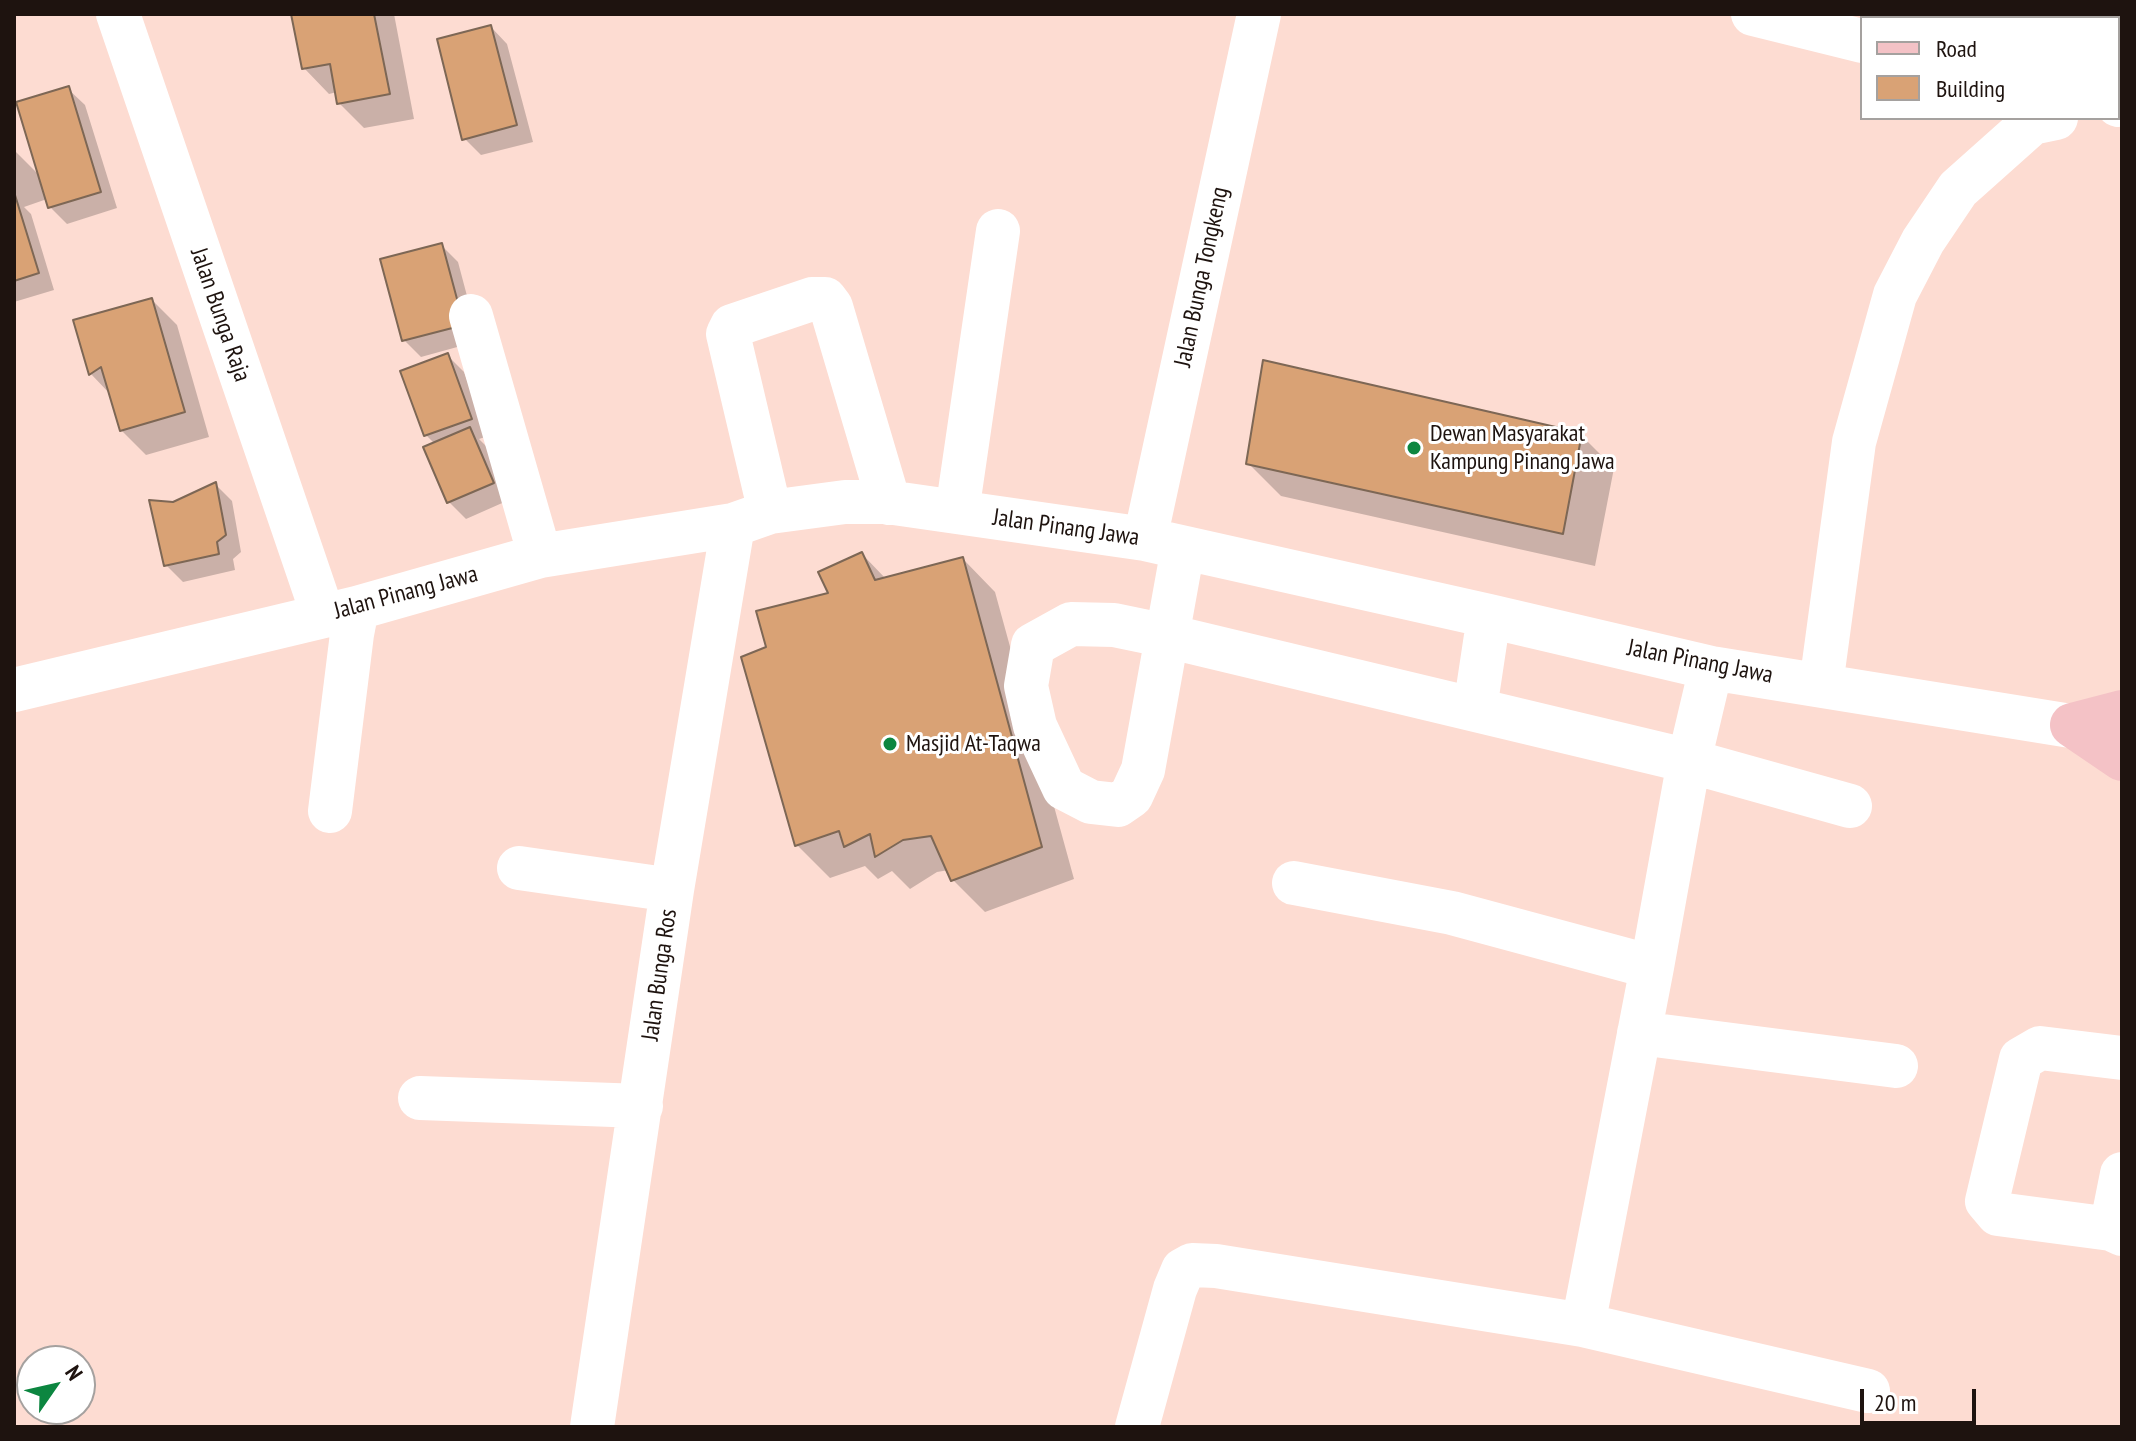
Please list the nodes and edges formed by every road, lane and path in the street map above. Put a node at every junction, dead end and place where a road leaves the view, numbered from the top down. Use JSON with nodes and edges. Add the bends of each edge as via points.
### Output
{"nodes":[{"id":1,"x":118,"y":14,"type":"edge"},
{"id":2,"x":1259,"y":14,"type":"edge"},
{"id":3,"x":1753,"y":14,"type":"edge"},
{"id":4,"x":1815,"y":21,"type":"edge"},
{"id":5,"x":1860,"y":40,"type":"edge"},
{"id":6,"x":2037,"y":120,"type":"edge"},
{"id":7,"x":998,"y":231,"type":"dead end"},
{"id":8,"x":471,"y":316,"type":"dead end"},
{"id":9,"x":889,"y":503,"type":"junction"},
{"id":10,"x":957,"y":512,"type":"junction"},
{"id":11,"x":751,"y":519,"type":"junction"},
{"id":12,"x":1164,"y":544,"type":"junction"},
{"id":13,"x":540,"y":556,"type":"junction"},
{"id":14,"x":340,"y":611,"type":"junction"},
{"id":15,"x":1489,"y":616,"type":"junction"},
{"id":16,"x":1711,"y":668,"type":"junction"},
{"id":17,"x":1821,"y":685,"type":"junction"},
{"id":18,"x":15,"y":694,"type":"edge"},
{"id":19,"x":1475,"y":709,"type":"junction"},
{"id":20,"x":2122,"y":712,"type":"edge"},
{"id":21,"x":2072,"y":725,"type":"junction"},
{"id":22,"x":2122,"y":734,"type":"edge"},
{"id":23,"x":2122,"y":759,"type":"edge"},
{"id":24,"x":1689,"y":761,"type":"junction"},
{"id":25,"x":1850,"y":806,"type":"dead end"},
{"id":26,"x":330,"y":811,"type":"dead end"},
{"id":27,"x":519,"y":868,"type":"dead end"},
{"id":28,"x":1294,"y":883,"type":"dead end"},
{"id":29,"x":672,"y":890,"type":"junction"},
{"id":30,"x":1652,"y":967,"type":"junction"},
{"id":31,"x":1639,"y":1033,"type":"junction"},
{"id":32,"x":2122,"y":1058,"type":"edge"},
{"id":33,"x":1896,"y":1066,"type":"dead end"},
{"id":34,"x":420,"y":1098,"type":"dead end"},
{"id":35,"x":641,"y":1106,"type":"junction"},
{"id":36,"x":2122,"y":1174,"type":"edge"},
{"id":37,"x":2116,"y":1232,"type":"edge"},
{"id":38,"x":1583,"y":1325,"type":"junction"},
{"id":39,"x":1868,"y":1391,"type":"dead end"},
{"id":40,"x":592,"y":1427,"type":"edge"},
{"id":41,"x":1137,"y":1427,"type":"edge"}],
"edges":[{"from":1,"to":14,"type":"street","name":"Jalan Bunga Raja"},
{"from":2,"to":12,"type":"street","name":"Jalan Bunga Tongkeng"},
{"from":3,"to":4,"type":"street"},
{"from":4,"to":5,"type":"street"},
{"from":6,"to":17,"type":"street","via":[[1958,189],[1895,295],[1854,442]]},
{"from":7,"to":10,"type":"street"},
{"from":8,"to":13,"type":"street"},
{"from":9,"to":10,"type":"street","name":"Jalan Pinang Jawa"},
{"from":9,"to":11,"type":"street","name":"Jalan Pinang Jawa","via":[[845,502]]},
{"from":9,"to":11,"type":"street","via":[[831,307],[825,299],[812,299],[732,326],[728,334]]},
{"from":10,"to":12,"type":"street","name":"Jalan Pinang Jawa"},
{"from":11,"to":13,"type":"street","name":"Jalan Pinang Jawa"},
{"from":11,"to":29,"type":"street","name":"Jalan Bunga Ros"},
{"from":12,"to":15,"type":"street","name":"Jalan Pinang Jawa"},
{"from":12,"to":19,"type":"street","name":"Jalan Bunga Tongkeng","via":[[1167,636]]},
{"from":13,"to":14,"type":"street","name":"Jalan Pinang Jawa"},
{"from":14,"to":18,"type":"street","name":"Jalan Pinang Jawa"},
{"from":14,"to":26,"type":"street"},
{"from":15,"to":16,"type":"street","name":"Jalan Pinang Jawa"},
{"from":15,"to":19,"type":"street"},
{"from":16,"to":17,"type":"street","name":"Jalan Pinang Jawa"},
{"from":16,"to":24,"type":"street"},
{"from":17,"to":21,"type":"street","name":"Jalan Pinang Jawa"},
{"from":19,"to":24,"type":"street"},
{"from":20,"to":21,"type":"main road"},
{"from":21,"to":22,"type":"street","name":"Jalan Pinang Jawa"},
{"from":21,"to":23,"type":"main road"},
{"from":24,"to":25,"type":"street"},
{"from":24,"to":30,"type":"street"},
{"from":27,"to":29,"type":"street"},
{"from":28,"to":30,"type":"street","via":[[1452,913]]},
{"from":29,"to":35,"type":"street","name":"Jalan Bunga Ros"},
{"from":30,"to":31,"type":"street"},
{"from":31,"to":33,"type":"street"},
{"from":31,"to":38,"type":"street"},
{"from":32,"to":37,"type":"street","via":[[2040,1048],[2021,1059],[1987,1201],[1998,1214]]},
{"from":34,"to":35,"type":"street"},
{"from":35,"to":40,"type":"street","name":"Jalan Bunga Ros"},
{"from":36,"to":37,"type":"street"},
{"from":38,"to":39,"type":"street"},
{"from":38,"to":41,"type":"street","via":[[1192,1265],[1183,1270],[1175,1289]]}]}
